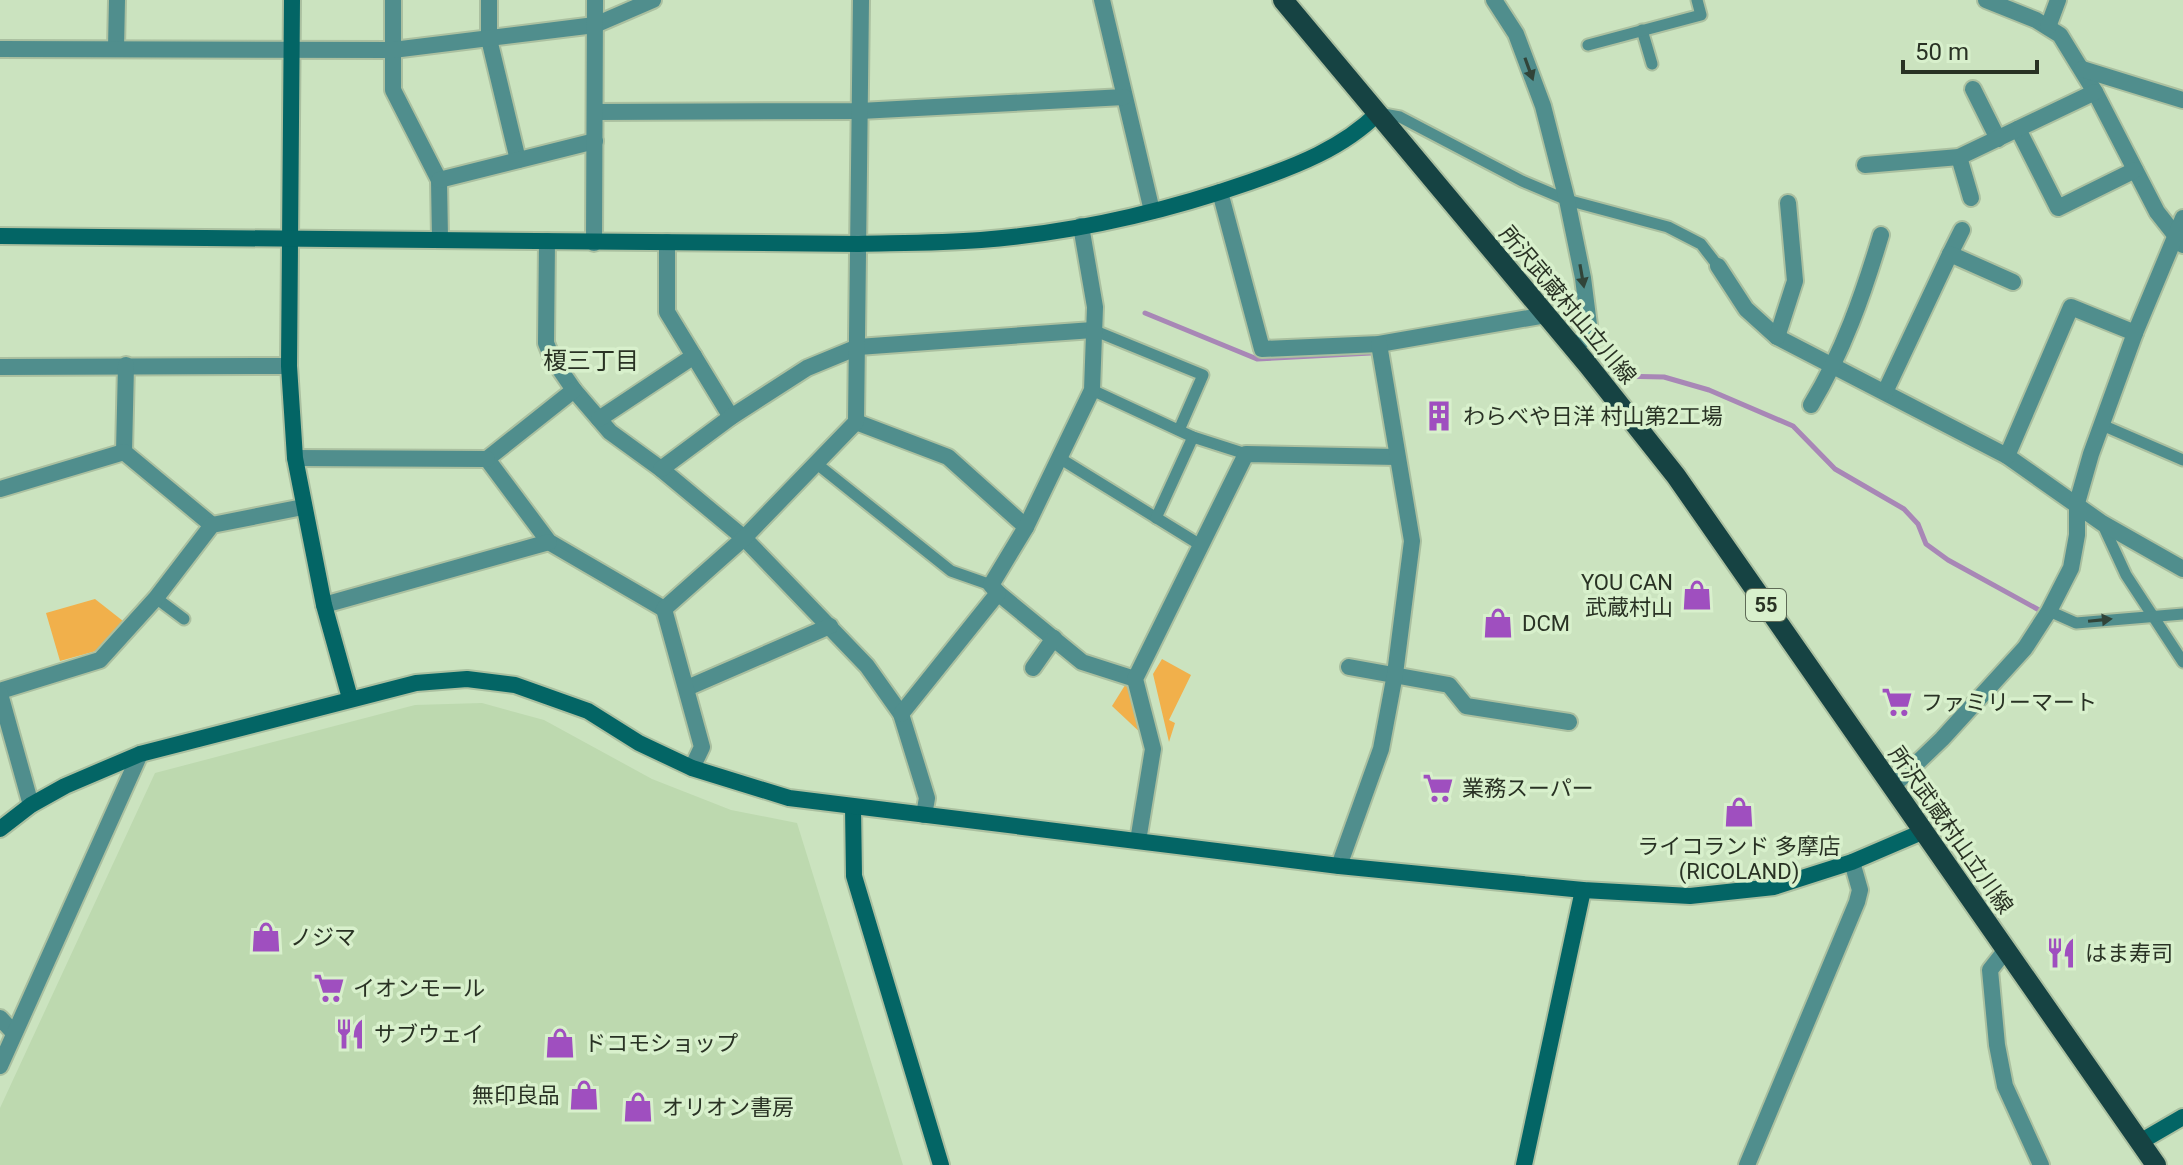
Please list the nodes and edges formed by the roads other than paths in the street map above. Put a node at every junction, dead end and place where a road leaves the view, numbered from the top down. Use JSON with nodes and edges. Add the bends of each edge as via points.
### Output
{"nodes":[{"id":1,"x":117,"y":0,"type":"edge"},
{"id":2,"x":292,"y":0,"type":"edge"},
{"id":3,"x":393,"y":0,"type":"edge"},
{"id":4,"x":489,"y":0,"type":"edge"},
{"id":5,"x":595,"y":0,"type":"edge"},
{"id":6,"x":653,"y":0,"type":"edge"},
{"id":7,"x":861,"y":0,"type":"edge"},
{"id":8,"x":1102,"y":0,"type":"edge"},
{"id":9,"x":1494,"y":0,"type":"edge"},
{"id":10,"x":1697,"y":0,"type":"edge"},
{"id":11,"x":1986,"y":0,"type":"edge"},
{"id":12,"x":2058,"y":0,"type":"edge"},
{"id":13,"x":1287,"y":2,"type":"edge"},
{"id":14,"x":595,"y":25,"type":"junction"},
{"id":15,"x":2048,"y":27,"type":"junction"},
{"id":16,"x":1642,"y":30,"type":"junction"},
{"id":17,"x":489,"y":39,"type":"junction"},
{"id":18,"x":1588,"y":45,"type":"dead end"},
{"id":19,"x":116,"y":48,"type":"junction"},
{"id":20,"x":0,"y":49,"type":"edge"},
{"id":21,"x":393,"y":50,"type":"junction"},
{"id":22,"x":292,"y":52,"type":"junction"},
{"id":23,"x":1652,"y":64,"type":"dead end"},
{"id":24,"x":2082,"y":69,"type":"junction"},
{"id":25,"x":1973,"y":89,"type":"dead end"},
{"id":26,"x":2095,"y":92,"type":"junction"},
{"id":27,"x":1124,"y":97,"type":"junction"},
{"id":28,"x":2183,"y":100,"type":"edge"},
{"id":29,"x":860,"y":111,"type":"junction"},
{"id":30,"x":595,"y":112,"type":"junction"},
{"id":31,"x":1378,"y":113,"type":"junction"},
{"id":32,"x":2018,"y":129,"type":"junction"},
{"id":33,"x":1998,"y":139,"type":"junction"},
{"id":34,"x":595,"y":141,"type":"junction"},
{"id":35,"x":1959,"y":157,"type":"junction"},
{"id":36,"x":518,"y":160,"type":"junction"},
{"id":37,"x":1865,"y":165,"type":"dead end"},
{"id":38,"x":2135,"y":170,"type":"junction"},
{"id":39,"x":439,"y":180,"type":"junction"},
{"id":40,"x":1220,"y":192,"type":"junction"},
{"id":41,"x":1971,"y":198,"type":"dead end"},
{"id":42,"x":1567,"y":200,"type":"junction"},
{"id":43,"x":1788,"y":203,"type":"dead end"},
{"id":44,"x":1152,"y":211,"type":"junction"},
{"id":45,"x":2183,"y":218,"type":"edge"},
{"id":46,"x":1081,"y":226,"type":"junction"},
{"id":47,"x":1962,"y":230,"type":"dead end"},
{"id":48,"x":1881,"y":235,"type":"dead end"},
{"id":49,"x":0,"y":236,"type":"edge"},
{"id":50,"x":440,"y":239,"type":"junction"},
{"id":51,"x":291,"y":241,"type":"junction"},
{"id":52,"x":547,"y":241,"type":"junction"},
{"id":53,"x":2178,"y":241,"type":"edge"},
{"id":54,"x":667,"y":242,"type":"junction"},
{"id":55,"x":594,"y":243,"type":"junction"},
{"id":56,"x":859,"y":244,"type":"junction"},
{"id":57,"x":1950,"y":254,"type":"junction"},
{"id":58,"x":1718,"y":266,"type":"joint"},
{"id":59,"x":2013,"y":282,"type":"dead end"},
{"id":60,"x":1546,"y":315,"type":"junction"},
{"id":61,"x":1093,"y":330,"type":"junction"},
{"id":62,"x":2135,"y":333,"type":"junction"},
{"id":63,"x":1777,"y":337,"type":"junction"},
{"id":64,"x":1379,"y":344,"type":"junction"},
{"id":65,"x":858,"y":347,"type":"junction"},
{"id":66,"x":1573,"y":348,"type":"junction"},
{"id":67,"x":694,"y":356,"type":"junction"},
{"id":68,"x":126,"y":365,"type":"junction"},
{"id":69,"x":289,"y":366,"type":"junction"},
{"id":70,"x":0,"y":367,"type":"edge"},
{"id":71,"x":1834,"y":368,"type":"junction"},
{"id":72,"x":574,"y":390,"type":"junction"},
{"id":73,"x":1092,"y":390,"type":"junction"},
{"id":74,"x":1885,"y":392,"type":"junction"},
{"id":75,"x":1811,"y":405,"type":"dead end"},
{"id":76,"x":731,"y":417,"type":"junction"},
{"id":77,"x":599,"y":419,"type":"junction"},
{"id":78,"x":856,"y":422,"type":"junction"},
{"id":79,"x":2102,"y":425,"type":"junction"},
{"id":80,"x":1179,"y":430,"type":"junction"},
{"id":81,"x":1193,"y":437,"type":"junction"},
{"id":82,"x":124,"y":452,"type":"junction"},
{"id":83,"x":1246,"y":454,"type":"junction"},
{"id":84,"x":2007,"y":456,"type":"junction"},
{"id":85,"x":1397,"y":457,"type":"junction"},
{"id":86,"x":295,"y":458,"type":"junction"},
{"id":87,"x":487,"y":459,"type":"junction"},
{"id":88,"x":1061,"y":459,"type":"junction"},
{"id":89,"x":2183,"y":460,"type":"edge"},
{"id":90,"x":817,"y":464,"type":"junction"},
{"id":91,"x":661,"y":469,"type":"junction"},
{"id":92,"x":0,"y":489,"type":"edge"},
{"id":93,"x":2077,"y":503,"type":"junction"},
{"id":94,"x":303,"y":507,"type":"junction"},
{"id":95,"x":1156,"y":518,"type":"junction"},
{"id":96,"x":2102,"y":523,"type":"junction"},
{"id":97,"x":212,"y":525,"type":"junction"},
{"id":98,"x":1026,"y":527,"type":"junction"},
{"id":99,"x":744,"y":538,"type":"junction"},
{"id":100,"x":549,"y":542,"type":"junction"},
{"id":101,"x":1202,"y":546,"type":"junction"},
{"id":102,"x":2183,"y":569,"type":"edge"},
{"id":103,"x":995,"y":589,"type":"junction"},
{"id":104,"x":156,"y":598,"type":"junction"},
{"id":105,"x":324,"y":605,"type":"junction"},
{"id":106,"x":664,"y":609,"type":"junction"},
{"id":107,"x":2049,"y":611,"type":"junction"},
{"id":108,"x":2183,"y":614,"type":"edge"},
{"id":109,"x":2154,"y":615,"type":"junction"},
{"id":110,"x":184,"y":619,"type":"dead end"},
{"id":111,"x":830,"y":626,"type":"junction"},
{"id":112,"x":1054,"y":638,"type":"junction"},
{"id":113,"x":2183,"y":662,"type":"edge"},
{"id":114,"x":1349,"y":667,"type":"dead end"},
{"id":115,"x":1033,"y":668,"type":"dead end"},
{"id":116,"x":1395,"y":674,"type":"junction"},
{"id":117,"x":1135,"y":679,"type":"junction"},
{"id":118,"x":687,"y":688,"type":"junction"},
{"id":119,"x":0,"y":692,"type":"edge"},
{"id":120,"x":350,"y":698,"type":"junction"},
{"id":121,"x":901,"y":714,"type":"junction"},
{"id":122,"x":1569,"y":722,"type":"dead end"},
{"id":123,"x":140,"y":754,"type":"junction"},
{"id":124,"x":692,"y":768,"type":"junction"},
{"id":125,"x":1892,"y":787,"type":"junction"},
{"id":126,"x":31,"y":805,"type":"junction"},
{"id":127,"x":853,"y":807,"type":"junction"},
{"id":128,"x":924,"y":815,"type":"junction"},
{"id":129,"x":0,"y":829,"type":"edge"},
{"id":130,"x":1922,"y":832,"type":"junction"},
{"id":131,"x":1138,"y":841,"type":"junction"},
{"id":132,"x":1852,"y":862,"type":"junction"},
{"id":133,"x":1339,"y":866,"type":"junction"},
{"id":134,"x":1583,"y":890,"type":"junction"},
{"id":135,"x":2005,"y":951,"type":"junction"},
{"id":136,"x":0,"y":1018,"type":"edge"},
{"id":137,"x":14,"y":1033,"type":"junction"},
{"id":138,"x":0,"y":1066,"type":"edge"},
{"id":139,"x":2183,"y":1117,"type":"edge"},
{"id":140,"x":2140,"y":1142,"type":"junction"},
{"id":141,"x":941,"y":1165,"type":"edge"},
{"id":142,"x":1524,"y":1165,"type":"edge"},
{"id":143,"x":1747,"y":1165,"type":"edge"},
{"id":144,"x":2041,"y":1165,"type":"edge"},
{"id":145,"x":2156,"y":1165,"type":"edge"}],
"edges":[{"from":1,"to":19,"type":"street"},
{"from":2,"to":22,"type":"street"},
{"from":3,"to":21,"type":"street"},
{"from":4,"to":17,"type":"street"},
{"from":5,"to":14,"type":"street"},
{"from":6,"to":14,"type":"street"},
{"from":7,"to":29,"type":"street"},
{"from":8,"to":27,"type":"street"},
{"from":9,"to":42,"type":"street","one_way":true,"via":[[1516,34],[1543,106]]},
{"from":10,"to":16,"type":"lane","via":[[1701,15]]},
{"from":11,"to":15,"type":"street"},
{"from":12,"to":15,"type":"street"},
{"from":13,"to":31,"type":"main road","name":"所沢武蔵村山立川線","number":"55"},
{"from":14,"to":17,"type":"street"},
{"from":14,"to":30,"type":"street"},
{"from":15,"to":24,"type":"street","via":[[2060,35]]},
{"from":16,"to":18,"type":"lane"},
{"from":16,"to":23,"type":"lane"},
{"from":17,"to":21,"type":"street"},
{"from":17,"to":36,"type":"street"},
{"from":19,"to":20,"type":"street"},
{"from":19,"to":22,"type":"street"},
{"from":21,"to":22,"type":"street"},
{"from":21,"to":39,"type":"street","via":[[393,90]]},
{"from":22,"to":51,"type":"street"},
{"from":24,"to":26,"type":"street"},
{"from":24,"to":28,"type":"street"},
{"from":25,"to":33,"type":"street"},
{"from":26,"to":32,"type":"street"},
{"from":26,"to":38,"type":"street"},
{"from":27,"to":29,"type":"street"},
{"from":27,"to":44,"type":"street"},
{"from":29,"to":30,"type":"street"},
{"from":29,"to":56,"type":"street"},
{"from":30,"to":34,"type":"street"},
{"from":31,"to":40,"type":"street","via":[[1335,146]]},
{"from":31,"to":42,"type":"lane","via":[[1400,117]]},
{"from":31,"to":60,"type":"main road","name":"所沢武蔵村山立川線","number":"55"},
{"from":32,"to":33,"type":"street"},
{"from":32,"to":38,"type":"street","via":[[2058,208]]},
{"from":33,"to":35,"type":"street"},
{"from":34,"to":36,"type":"street"},
{"from":34,"to":55,"type":"street"},
{"from":35,"to":37,"type":"street"},
{"from":35,"to":41,"type":"street"},
{"from":36,"to":39,"type":"street"},
{"from":38,"to":53,"type":"street"},
{"from":39,"to":50,"type":"street"},
{"from":40,"to":44,"type":"street"},
{"from":40,"to":64,"type":"street","via":[[1262,349]]},
{"from":42,"to":58,"type":"lane","via":[[1668,227],[1701,244]]},
{"from":42,"to":66,"type":"street","one_way":true,"via":[[1589,325]]},
{"from":43,"to":63,"type":"street","via":[[1795,281]]},
{"from":44,"to":46,"type":"street"},
{"from":45,"to":53,"type":"street"},
{"from":46,"to":56,"type":"street","via":[[983,239]]},
{"from":46,"to":61,"type":"street","via":[[1092,277]]},
{"from":47,"to":57,"type":"street"},
{"from":48,"to":71,"type":"street"},
{"from":49,"to":51,"type":"street"},
{"from":50,"to":51,"type":"street"},
{"from":50,"to":52,"type":"street"},
{"from":51,"to":69,"type":"street"},
{"from":52,"to":55,"type":"street"},
{"from":52,"to":72,"type":"street","via":[[546,343]]},
{"from":53,"to":62,"type":"street"},
{"from":54,"to":55,"type":"street"},
{"from":54,"to":56,"type":"street"},
{"from":54,"to":67,"type":"street","via":[[667,312]]},
{"from":56,"to":65,"type":"street"},
{"from":57,"to":59,"type":"street"},
{"from":57,"to":74,"type":"street"},
{"from":58,"to":63,"type":"street","via":[[1746,309]]},
{"from":60,"to":64,"type":"street"},
{"from":60,"to":66,"type":"main road","name":"所沢武蔵村山立川線","number":"55"},
{"from":61,"to":65,"type":"street"},
{"from":61,"to":73,"type":"street"},
{"from":61,"to":80,"type":"lane","via":[[1203,375]]},
{"from":62,"to":79,"type":"street"},
{"from":62,"to":84,"type":"street","via":[[2071,307]]},
{"from":63,"to":71,"type":"street"},
{"from":64,"to":85,"type":"street"},
{"from":65,"to":76,"type":"street","via":[[807,368]]},
{"from":65,"to":78,"type":"street"},
{"from":66,"to":125,"type":"main road","name":"所沢武蔵村山立川線","number":"55","via":[[1676,476]]},
{"from":67,"to":76,"type":"street"},
{"from":67,"to":77,"type":"street"},
{"from":68,"to":69,"type":"street"},
{"from":68,"to":70,"type":"street"},
{"from":68,"to":82,"type":"street"},
{"from":69,"to":86,"type":"street"},
{"from":71,"to":74,"type":"street"},
{"from":71,"to":75,"type":"street"},
{"from":72,"to":77,"type":"street"},
{"from":72,"to":87,"type":"street"},
{"from":73,"to":80,"type":"lane"},
{"from":73,"to":88,"type":"street"},
{"from":74,"to":84,"type":"street"},
{"from":76,"to":91,"type":"street"},
{"from":77,"to":91,"type":"street"},
{"from":78,"to":90,"type":"street"},
{"from":78,"to":98,"type":"street","via":[[948,457]]},
{"from":79,"to":89,"type":"lane"},
{"from":79,"to":93,"type":"street"},
{"from":80,"to":81,"type":"lane"},
{"from":81,"to":83,"type":"lane"},
{"from":81,"to":95,"type":"lane"},
{"from":82,"to":92,"type":"street"},
{"from":82,"to":97,"type":"street"},
{"from":83,"to":85,"type":"street"},
{"from":83,"to":101,"type":"street"},
{"from":84,"to":93,"type":"street"},
{"from":85,"to":116,"type":"street","via":[[1412,541]]},
{"from":86,"to":87,"type":"street"},
{"from":86,"to":94,"type":"street"},
{"from":87,"to":100,"type":"street"},
{"from":88,"to":95,"type":"lane"},
{"from":88,"to":98,"type":"street"},
{"from":90,"to":99,"type":"street"},
{"from":90,"to":103,"type":"lane","via":[[951,571]]},
{"from":91,"to":99,"type":"street"},
{"from":93,"to":96,"type":"street"},
{"from":93,"to":107,"type":"street","via":[[2071,568]]},
{"from":94,"to":97,"type":"street"},
{"from":94,"to":105,"type":"street"},
{"from":95,"to":101,"type":"lane"},
{"from":96,"to":102,"type":"street"},
{"from":96,"to":109,"type":"lane","via":[[2126,575]]},
{"from":97,"to":104,"type":"street"},
{"from":98,"to":103,"type":"street"},
{"from":99,"to":106,"type":"street"},
{"from":99,"to":111,"type":"street"},
{"from":100,"to":105,"type":"street"},
{"from":100,"to":106,"type":"street"},
{"from":101,"to":117,"type":"street"},
{"from":103,"to":112,"type":"street"},
{"from":103,"to":121,"type":"street"},
{"from":104,"to":110,"type":"lane"},
{"from":104,"to":119,"type":"street","via":[[100,660]]},
{"from":105,"to":120,"type":"street"},
{"from":106,"to":118,"type":"street"},
{"from":107,"to":109,"type":"lane","one_way":true,"via":[[2076,623]]},
{"from":107,"to":125,"type":"street","via":[[2025,648]]},
{"from":108,"to":109,"type":"lane"},
{"from":109,"to":113,"type":"lane"},
{"from":111,"to":118,"type":"street"},
{"from":111,"to":121,"type":"street"},
{"from":112,"to":115,"type":"street"},
{"from":112,"to":117,"type":"street","via":[[1082,662]]},
{"from":114,"to":116,"type":"street"},
{"from":116,"to":122,"type":"street","via":[[1449,685],[1466,706]]},
{"from":116,"to":133,"type":"street","via":[[1381,749]]},
{"from":117,"to":131,"type":"street","via":[[1153,749]]},
{"from":118,"to":124,"type":"street","via":[[702,747]]},
{"from":119,"to":126,"type":"street"},
{"from":120,"to":123,"type":"street"},
{"from":120,"to":124,"type":"street","via":[[416,683],[467,679],[515,685],[588,711]]},
{"from":121,"to":128,"type":"street","via":[[927,798]]},
{"from":123,"to":126,"type":"street"},
{"from":123,"to":137,"type":"street"},
{"from":124,"to":127,"type":"street","via":[[789,798]]},
{"from":125,"to":130,"type":"main road","name":"所沢武蔵村山立川線","number":"55"},
{"from":126,"to":129,"type":"street"},
{"from":127,"to":128,"type":"street"},
{"from":127,"to":141,"type":"street","via":[[854,876]]},
{"from":128,"to":131,"type":"street"},
{"from":130,"to":132,"type":"street"},
{"from":130,"to":135,"type":"main road","name":"所沢武蔵村山立川線","number":"55"},
{"from":131,"to":133,"type":"street"},
{"from":132,"to":134,"type":"street","via":[[1741,892],[1690,896]]},
{"from":132,"to":143,"type":"street","via":[[1860,890],[1857,902]]},
{"from":133,"to":134,"type":"street"},
{"from":134,"to":142,"type":"street"},
{"from":135,"to":140,"type":"main road","name":"所沢武蔵村山立川線","number":"55"},
{"from":135,"to":144,"type":"street","via":[[1990,970],[1997,1045],[2005,1086]]},
{"from":136,"to":137,"type":"street"},
{"from":137,"to":138,"type":"street"},
{"from":139,"to":140,"type":"street"},
{"from":140,"to":145,"type":"main road","name":"所沢武蔵村山立川線","number":"55"}]}
